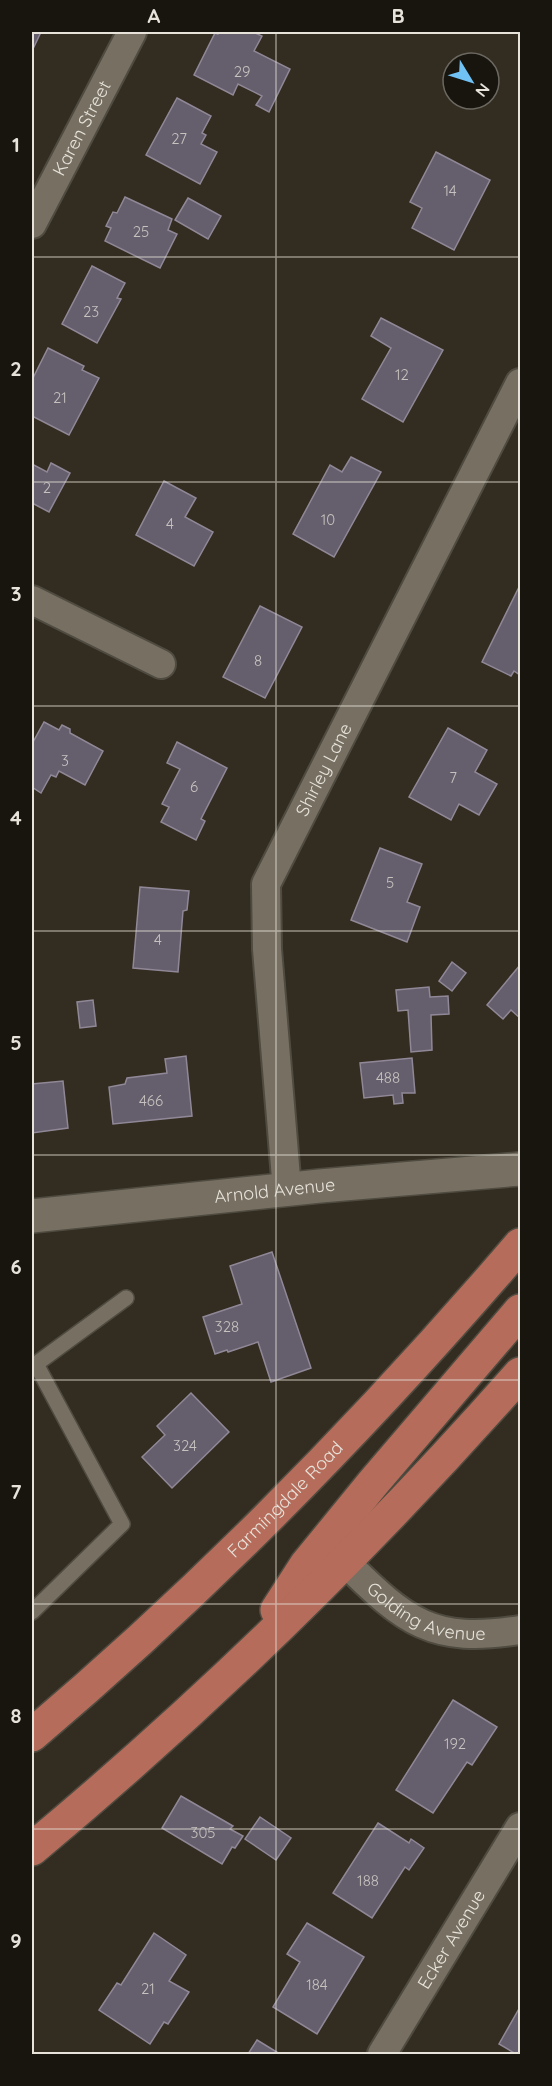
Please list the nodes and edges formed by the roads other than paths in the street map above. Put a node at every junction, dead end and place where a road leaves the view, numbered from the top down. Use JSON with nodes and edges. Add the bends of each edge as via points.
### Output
{"nodes":[{"id":1,"x":132,"y":32,"type":"edge"},
{"id":2,"x":32,"y":224,"type":"edge"},
{"id":3,"x":520,"y":382,"type":"edge"},
{"id":4,"x":32,"y":600,"type":"edge"},
{"id":5,"x":161,"y":664,"type":"dead end"},
{"id":6,"x":520,"y":1169,"type":"edge"},
{"id":7,"x":286,"y":1190,"type":"junction"},
{"id":8,"x":32,"y":1216,"type":"edge"},
{"id":9,"x":520,"y":1245,"type":"edge"},
{"id":10,"x":126,"y":1298,"type":"dead end"},
{"id":11,"x":520,"y":1311,"type":"edge"},
{"id":12,"x":520,"y":1374,"type":"edge"},
{"id":13,"x":345,"y":1562,"type":"junction"},
{"id":14,"x":32,"y":1612,"type":"edge"},
{"id":15,"x":520,"y":1630,"type":"edge"},
{"id":16,"x":247,"y":1657,"type":"junction"},
{"id":17,"x":32,"y":1735,"type":"edge"},
{"id":18,"x":520,"y":1827,"type":"edge"},
{"id":19,"x":32,"y":1849,"type":"edge"},
{"id":20,"x":382,"y":2055,"type":"edge"}],
"edges":[{"from":1,"to":2,"type":"street","name":"Karen Street"},
{"from":3,"to":7,"type":"street","name":"Shirley Lane","via":[[266,884],[267,949]]},
{"from":4,"to":5,"type":"street"},
{"from":6,"to":7,"type":"street","name":"Arnold Avenue"},
{"from":7,"to":8,"type":"street","name":"Arnold Avenue"},
{"from":9,"to":17,"type":"main road","name":"Farmingdale Road","via":[[409,1372],[281,1505],[197,1588]]},
{"from":10,"to":14,"type":"lane","via":[[36,1364],[122,1524]]},
{"from":11,"to":16,"type":"main road","via":[[306,1565]]},
{"from":12,"to":13,"type":"main road"},
{"from":13,"to":15,"type":"street","name":"Golding Avenue","via":[[385,1600],[424,1626],[470,1635]]},
{"from":13,"to":16,"type":"main road"},
{"from":16,"to":19,"type":"main road"},
{"from":18,"to":20,"type":"street","name":"Ecker Avenue"}]}
